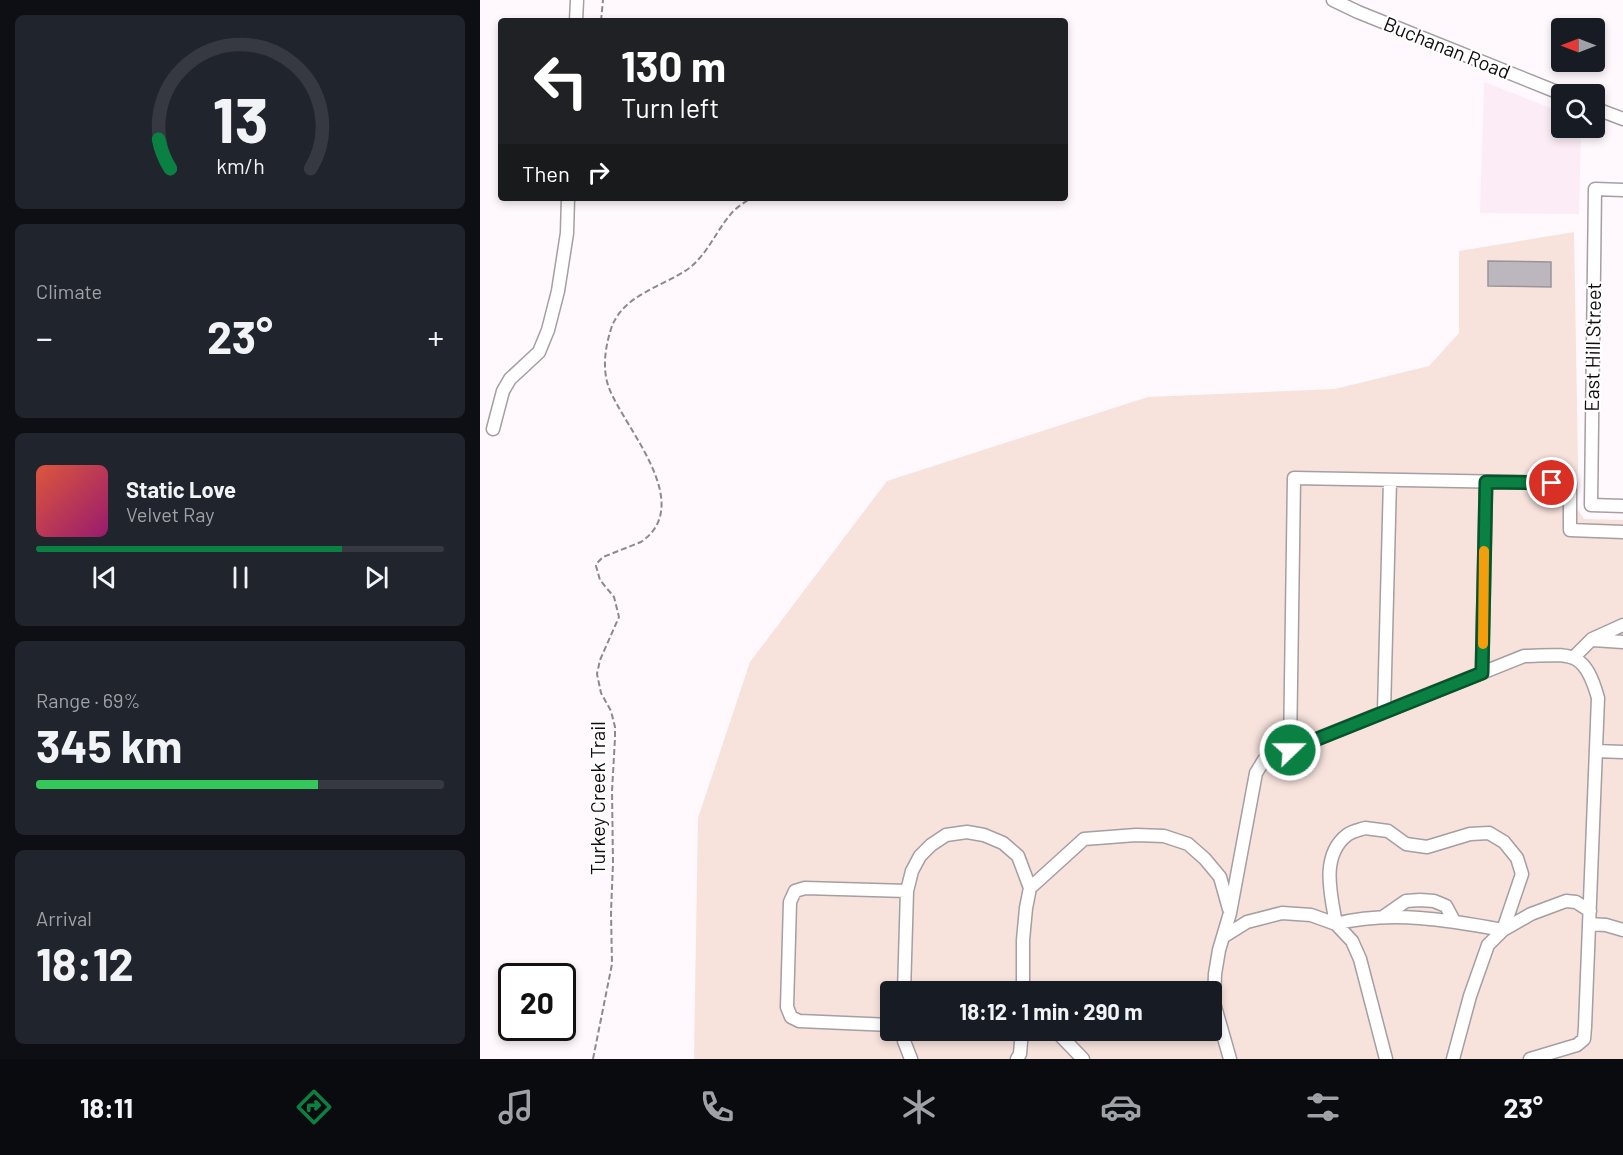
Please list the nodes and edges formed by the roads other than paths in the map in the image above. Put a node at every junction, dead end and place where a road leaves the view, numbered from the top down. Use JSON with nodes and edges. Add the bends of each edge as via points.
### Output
{"nodes":[{"id":1,"x":577,"y":0,"type":"edge"},
{"id":2,"x":1333,"y":0,"type":"edge"},
{"id":3,"x":576,"y":18,"type":"edge"},
{"id":4,"x":1551,"y":90,"type":"edge"},
{"id":5,"x":1605,"y":112,"type":"edge"},
{"id":6,"x":1623,"y":119,"type":"edge"},
{"id":7,"x":1623,"y":190,"type":"edge"},
{"id":8,"x":568,"y":201,"type":"edge"},
{"id":9,"x":493,"y":429,"type":"dead end"},
{"id":10,"x":1390,"y":480,"type":"junction"},
{"id":11,"x":1486,"y":482,"type":"junction"},
{"id":12,"x":1623,"y":506,"type":"edge"},
{"id":13,"x":1623,"y":532,"type":"edge"},
{"id":14,"x":1623,"y":625,"type":"edge"},
{"id":15,"x":1592,"y":639,"type":"junction"},
{"id":16,"x":1623,"y":642,"type":"edge"},
{"id":17,"x":1574,"y":658,"type":"junction"},
{"id":18,"x":1482,"y":673,"type":"junction"},
{"id":19,"x":1384,"y":712,"type":"junction"},
{"id":20,"x":1290,"y":750,"type":"junction"},
{"id":21,"x":1596,"y":752,"type":"junction"},
{"id":22,"x":1623,"y":752,"type":"edge"},
{"id":23,"x":1030,"y":888,"type":"junction"},
{"id":24,"x":907,"y":891,"type":"junction"},
{"id":25,"x":1590,"y":911,"type":"junction"},
{"id":26,"x":1230,"y":913,"type":"junction"},
{"id":27,"x":1383,"y":917,"type":"junction"},
{"id":28,"x":1454,"y":921,"type":"junction"},
{"id":29,"x":1336,"y":924,"type":"junction"},
{"id":30,"x":1589,"y":924,"type":"junction"},
{"id":31,"x":1503,"y":930,"type":"junction"},
{"id":32,"x":1623,"y":930,"type":"edge"},
{"id":33,"x":1223,"y":937,"type":"junction"},
{"id":34,"x":904,"y":981,"type":"edge"},
{"id":35,"x":1023,"y":981,"type":"edge"},
{"id":36,"x":880,"y":1025,"type":"edge"},
{"id":37,"x":904,"y":1041,"type":"edge"},
{"id":38,"x":1021,"y":1041,"type":"edge"},
{"id":39,"x":1065,"y":1041,"type":"edge"},
{"id":40,"x":911,"y":1059,"type":"edge"},
{"id":41,"x":1017,"y":1059,"type":"edge"},
{"id":42,"x":1083,"y":1059,"type":"edge"},
{"id":43,"x":1230,"y":1059,"type":"edge"},
{"id":44,"x":1386,"y":1059,"type":"edge"},
{"id":45,"x":1453,"y":1059,"type":"edge"},
{"id":46,"x":1530,"y":1059,"type":"edge"}],
"edges":[{"from":1,"to":3,"type":"street"},
{"from":2,"to":4,"type":"street","name":"Buchanan Road"},
{"from":5,"to":6,"type":"street"},
{"from":7,"to":12,"type":"street","name":"East Hill Street","via":[[1595,189],[1591,505]]},
{"from":8,"to":9,"type":"street","via":[[567,233],[548,330],[538,352],[503,391]]},
{"from":10,"to":11,"type":"street"},
{"from":10,"to":19,"type":"street"},
{"from":10,"to":20,"type":"street","via":[[1294,478]]},
{"from":11,"to":13,"type":"street","via":[[1570,483],[1570,530]]},
{"from":11,"to":18,"type":"street"},
{"from":14,"to":15,"type":"street"},
{"from":15,"to":16,"type":"street"},
{"from":15,"to":17,"type":"street"},
{"from":17,"to":18,"type":"street","via":[[1524,656]]},
{"from":17,"to":21,"type":"street","via":[[1581,661],[1593,679],[1598,698]]},
{"from":18,"to":19,"type":"street"},
{"from":19,"to":20,"type":"street"},
{"from":20,"to":26,"type":"street","via":[[1264,760],[1256,773]]},
{"from":21,"to":22,"type":"street"},
{"from":21,"to":25,"type":"street"},
{"from":23,"to":24,"type":"street","via":[[1018,856],[1003,843],[967,832],[946,835],[931,845],[912,871]]},
{"from":23,"to":26,"type":"street","via":[[1084,839],[1164,836],[1188,844],[1205,859],[1220,877]]},
{"from":23,"to":35,"type":"street","via":[[1023,940]]},
{"from":24,"to":34,"type":"street"},
{"from":24,"to":36,"type":"street","via":[[805,888],[795,891],[790,902],[787,1007],[791,1017],[799,1021]]},
{"from":25,"to":30,"type":"street"},
{"from":25,"to":31,"type":"street","via":[[1566,901]]},
{"from":26,"to":33,"type":"street"},
{"from":27,"to":28,"type":"street"},
{"from":27,"to":28,"type":"street","via":[[1406,901],[1420,900],[1446,906]]},
{"from":27,"to":29,"type":"street"},
{"from":28,"to":31,"type":"street"},
{"from":29,"to":31,"type":"street","via":[[1329,884],[1330,863],[1337,845],[1349,833],[1365,828],[1388,831],[1406,844],[1427,847],[1470,834],[1489,833],[1504,842],[1517,858],[1522,874]]},
{"from":29,"to":33,"type":"street","via":[[1311,915],[1282,913],[1247,922]]},
{"from":29,"to":44,"type":"street","via":[[1352,941],[1360,959]]},
{"from":30,"to":32,"type":"street"},
{"from":30,"to":46,"type":"street","via":[[1584,1039],[1577,1045]]},
{"from":31,"to":45,"type":"street","via":[[1488,945]]},
{"from":33,"to":43,"type":"street","via":[[1214,1003]]},
{"from":37,"to":40,"type":"street"},
{"from":38,"to":41,"type":"street"},
{"from":39,"to":42,"type":"street"}]}
